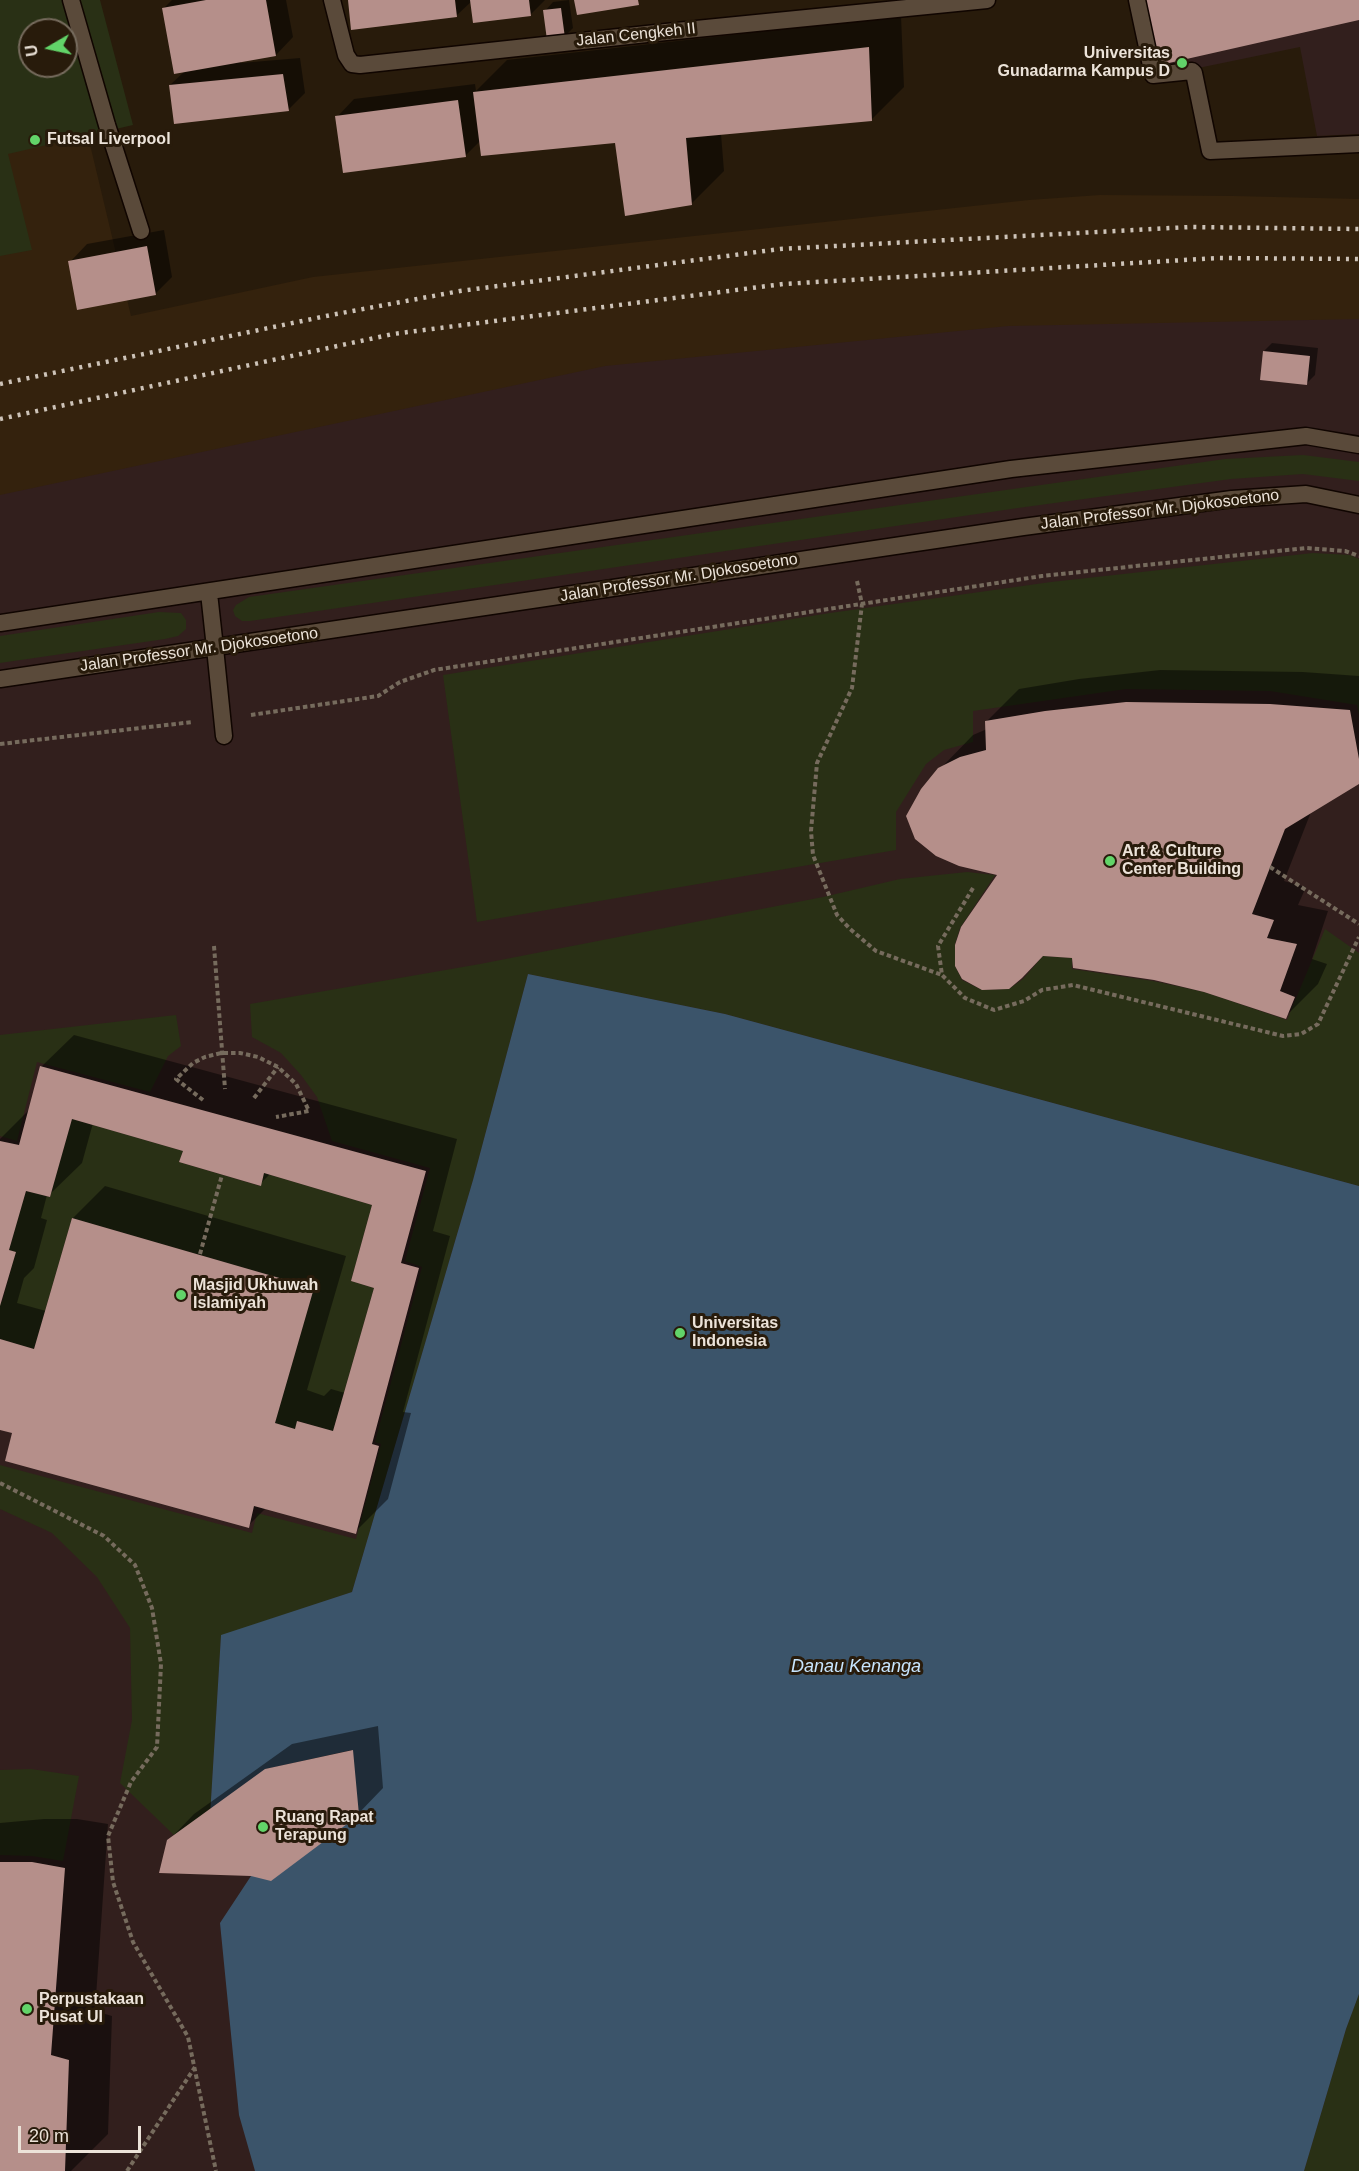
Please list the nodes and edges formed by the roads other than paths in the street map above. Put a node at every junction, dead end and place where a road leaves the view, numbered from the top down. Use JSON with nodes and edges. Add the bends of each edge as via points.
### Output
{"nodes":[{"id":1,"x":71,"y":0,"type":"edge"},
{"id":2,"x":332,"y":0,"type":"edge"},
{"id":3,"x":987,"y":0,"type":"edge"},
{"id":4,"x":1137,"y":0,"type":"edge"},
{"id":5,"x":1359,"y":144,"type":"edge"},
{"id":6,"x":141,"y":231,"type":"dead end"},
{"id":7,"x":1359,"y":445,"type":"edge"},
{"id":8,"x":1359,"y":505,"type":"edge"},
{"id":9,"x":209,"y":593,"type":"junction"},
{"id":10,"x":0,"y":623,"type":"edge"},
{"id":11,"x":214,"y":648,"type":"junction"},
{"id":12,"x":0,"y":679,"type":"edge"},
{"id":13,"x":224,"y":736,"type":"dead end"}],
"edges":[{"from":1,"to":6,"type":"street"},
{"from":2,"to":3,"type":"street","name":"Jalan Cengkeh II","via":[[346,55],[352,64],[360,65]]},
{"from":4,"to":5,"type":"street","via":[[1153,75],[1194,73],[1210,151]]},
{"from":7,"to":9,"type":"street","via":[[1306,436],[1011,469]]},
{"from":8,"to":11,"type":"street","name":"Jalan Professor Mr. Djokosoetono","via":[[1306,494],[1232,499]]},
{"from":9,"to":10,"type":"street"},
{"from":9,"to":11,"type":"street"},
{"from":11,"to":12,"type":"street","name":"Jalan Professor Mr. Djokosoetono"},
{"from":11,"to":13,"type":"street"}]}
